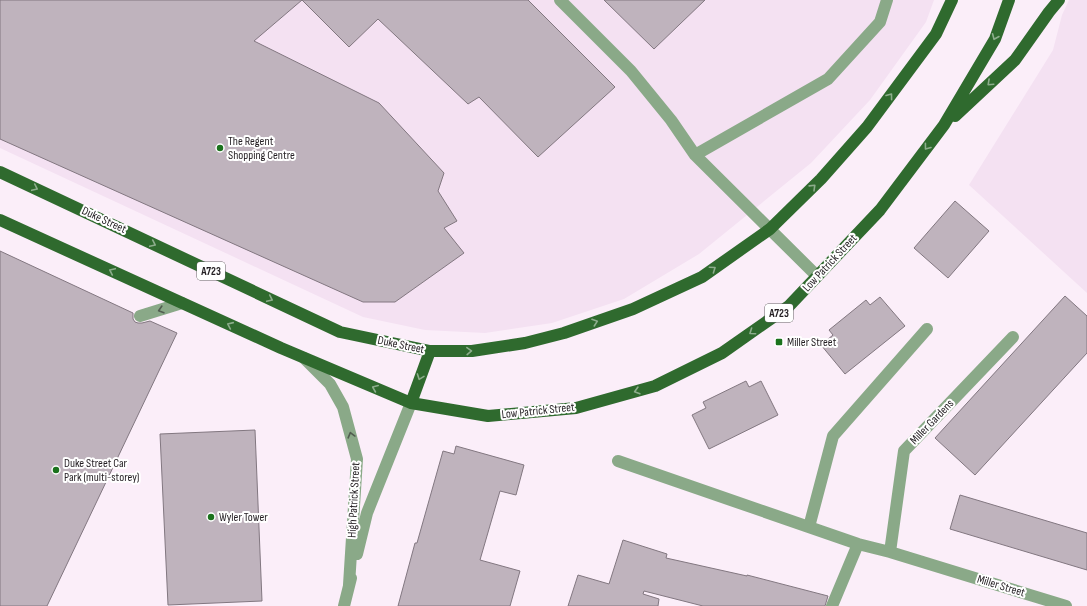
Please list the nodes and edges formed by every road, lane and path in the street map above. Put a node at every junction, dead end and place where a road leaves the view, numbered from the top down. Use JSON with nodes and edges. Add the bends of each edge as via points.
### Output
{"nodes":[{"id":1,"x":560,"y":0,"type":"edge"},
{"id":2,"x":887,"y":0,"type":"edge"},
{"id":3,"x":952,"y":0,"type":"edge"},
{"id":4,"x":1008,"y":0,"type":"edge"},
{"id":5,"x":1059,"y":0,"type":"edge"},
{"id":6,"x":944,"y":125,"type":"junction"},
{"id":7,"x":695,"y":155,"type":"junction"},
{"id":8,"x":0,"y":172,"type":"edge"},
{"id":9,"x":0,"y":220,"type":"edge"},
{"id":10,"x":770,"y":229,"type":"junction"},
{"id":11,"x":817,"y":276,"type":"junction"},
{"id":12,"x":182,"y":303,"type":"junction"},
{"id":13,"x":140,"y":316,"type":"dead end"},
{"id":14,"x":927,"y":329,"type":"dead end"},
{"id":15,"x":1013,"y":337,"type":"dead end"},
{"id":16,"x":430,"y":351,"type":"junction"},
{"id":17,"x":304,"y":358,"type":"junction"},
{"id":18,"x":411,"y":403,"type":"junction"},
{"id":19,"x":618,"y":461,"type":"dead end"},
{"id":20,"x":809,"y":527,"type":"junction"},
{"id":21,"x":858,"y":544,"type":"junction"},
{"id":22,"x":890,"y":552,"type":"junction"},
{"id":23,"x":349,"y":585,"type":"junction"},
{"id":24,"x":344,"y":606,"type":"edge"},
{"id":25,"x":832,"y":606,"type":"edge"},
{"id":26,"x":1066,"y":606,"type":"edge"}],
"edges":[{"from":1,"to":7,"type":"street","via":[[631,71],[671,120]]},
{"from":2,"to":7,"type":"street","via":[[880,22],[828,79]]},
{"from":10,"to":3,"type":"main road","number":"A723","one_way":true,"via":[[821,179],[867,127],[936,34]]},
{"from":4,"to":6,"type":"main road","name":"Low Patrick Street","number":"A723","one_way":true,"via":[[995,39]]},
{"from":5,"to":6,"type":"main road","one_way":true,"via":[[1015,60]]},
{"from":6,"to":11,"type":"main road","name":"Low Patrick Street","number":"A723","one_way":true,"via":[[880,210]]},
{"from":7,"to":10,"type":"street"},
{"from":8,"to":16,"type":"main road","name":"Duke Street","number":"A723","one_way":true,"via":[[340,332]]},
{"from":12,"to":9,"type":"main road","number":"A723","one_way":true},
{"from":10,"to":11,"type":"street"},
{"from":16,"to":10,"type":"main road","number":"A723","one_way":true,"via":[[472,351],[525,343],[564,333],[632,309],[702,277]]},
{"from":11,"to":18,"type":"main road","name":"Low Patrick Street","number":"A723","one_way":true,"via":[[789,306],[722,353],[655,386],[576,408],[488,416]]},
{"from":12,"to":13,"type":"street","one_way":true},
{"from":17,"to":12,"type":"main road","number":"A723","one_way":true},
{"from":14,"to":20,"type":"street","via":[[833,436]]},
{"from":15,"to":22,"type":"street","name":"Miller Gardens","via":[[904,451]]},
{"from":16,"to":18,"type":"main road","name":"Duke Street","one_way":true},
{"from":18,"to":17,"type":"main road","number":"A723","one_way":true},
{"from":23,"to":17,"type":"street","name":"High Patrick Street","one_way":true,"via":[[357,460],[343,407],[330,384]]},
{"from":18,"to":23,"type":"street","name":"High Patrick Street","via":[[367,513]]},
{"from":19,"to":20,"type":"street","name":"Miller Street"},
{"from":20,"to":21,"type":"street","name":"Miller Street"},
{"from":21,"to":22,"type":"street","name":"Miller Street"},
{"from":21,"to":25,"type":"street"},
{"from":22,"to":26,"type":"street","name":"Miller Street"},
{"from":23,"to":24,"type":"street","name":"High Patrick Street"}]}
